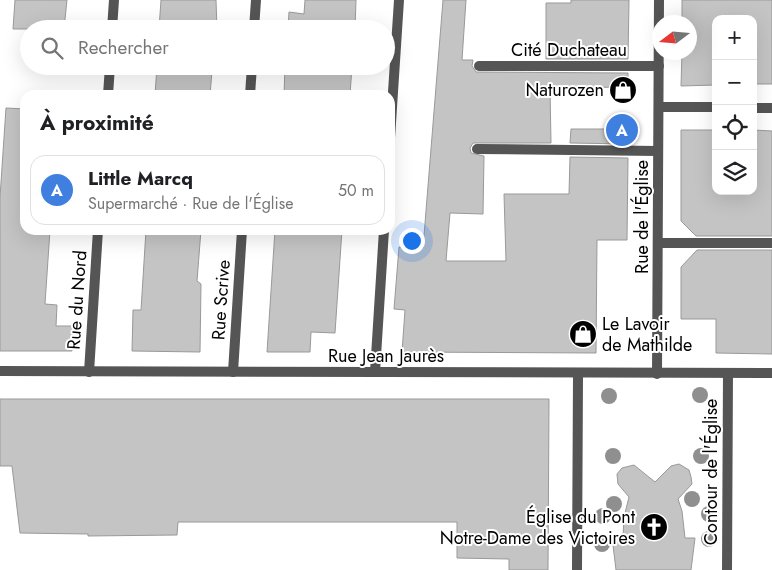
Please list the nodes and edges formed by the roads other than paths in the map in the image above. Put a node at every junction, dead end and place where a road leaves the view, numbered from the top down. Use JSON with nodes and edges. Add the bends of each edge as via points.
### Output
{"nodes":[{"id":1,"x":114,"y":0,"type":"edge"},
{"id":2,"x":256,"y":0,"type":"edge"},
{"id":3,"x":399,"y":0,"type":"edge"},
{"id":4,"x":659,"y":0,"type":"edge"},
{"id":5,"x":113,"y":20,"type":"edge"},
{"id":6,"x":255,"y":20,"type":"edge"},
{"id":7,"x":395,"y":61,"type":"edge"},
{"id":8,"x":479,"y":66,"type":"dead end"},
{"id":9,"x":659,"y":66,"type":"junction"},
{"id":10,"x":109,"y":75,"type":"edge"},
{"id":11,"x":251,"y":75,"type":"edge"},
{"id":12,"x":394,"y":75,"type":"edge"},
{"id":13,"x":108,"y":90,"type":"edge"},
{"id":14,"x":250,"y":90,"type":"edge"},
{"id":15,"x":393,"y":90,"type":"edge"},
{"id":16,"x":659,"y":107,"type":"junction"},
{"id":17,"x":712,"y":107,"type":"edge"},
{"id":18,"x":757,"y":108,"type":"edge"},
{"id":19,"x":772,"y":108,"type":"edge"},
{"id":20,"x":477,"y":149,"type":"dead end"},
{"id":21,"x":658,"y":151,"type":"junction"},
{"id":22,"x":98,"y":235,"type":"edge"},
{"id":23,"x":242,"y":235,"type":"edge"},
{"id":24,"x":384,"y":235,"type":"edge"},
{"id":25,"x":658,"y":243,"type":"junction"},
{"id":26,"x":772,"y":243,"type":"edge"},
{"id":27,"x":0,"y":372,"type":"edge"},
{"id":28,"x":88,"y":372,"type":"junction"},
{"id":29,"x":233,"y":372,"type":"junction"},
{"id":30,"x":375,"y":372,"type":"junction"},
{"id":31,"x":728,"y":373,"type":"junction"},
{"id":32,"x":772,"y":373,"type":"edge"},
{"id":33,"x":657,"y":374,"type":"junction"},
{"id":34,"x":578,"y":375,"type":"junction"},
{"id":35,"x":577,"y":570,"type":"edge"},
{"id":36,"x":727,"y":570,"type":"edge"}],
"edges":[{"from":1,"to":5,"type":"street"},
{"from":2,"to":6,"type":"street"},
{"from":3,"to":7,"type":"street"},
{"from":4,"to":9,"type":"street","name":"Rue de l'Église"},
{"from":8,"to":9,"type":"street","name":"Cité Duchateau"},
{"from":9,"to":16,"type":"street","name":"Rue de l'Église"},
{"from":10,"to":13,"type":"street"},
{"from":11,"to":14,"type":"street"},
{"from":12,"to":15,"type":"street"},
{"from":16,"to":17,"type":"street"},
{"from":16,"to":21,"type":"street","name":"Rue de l'Église"},
{"from":18,"to":19,"type":"street"},
{"from":20,"to":21,"type":"street"},
{"from":21,"to":25,"type":"street","name":"Rue de l'Église"},
{"from":22,"to":28,"type":"street","name":"Rue du Nord"},
{"from":23,"to":29,"type":"street","name":"Rue Scrive"},
{"from":24,"to":30,"type":"street"},
{"from":25,"to":26,"type":"street"},
{"from":25,"to":33,"type":"street","name":"Rue de l'Église"},
{"from":27,"to":28,"type":"street","name":"Rue Jean Jaurès"},
{"from":28,"to":29,"type":"street","name":"Rue Jean Jaurès"},
{"from":29,"to":30,"type":"street","name":"Rue Jean Jaurès"},
{"from":30,"to":34,"type":"street","name":"Rue Jean Jaurès"},
{"from":31,"to":32,"type":"street","name":"Rue Jean Jaurès"},
{"from":31,"to":33,"type":"street","name":"Rue Jean Jaurès"},
{"from":31,"to":36,"type":"street","name":"Contour de l'Église"},
{"from":33,"to":34,"type":"street","name":"Rue Jean Jaurès"},
{"from":34,"to":35,"type":"street"}]}
